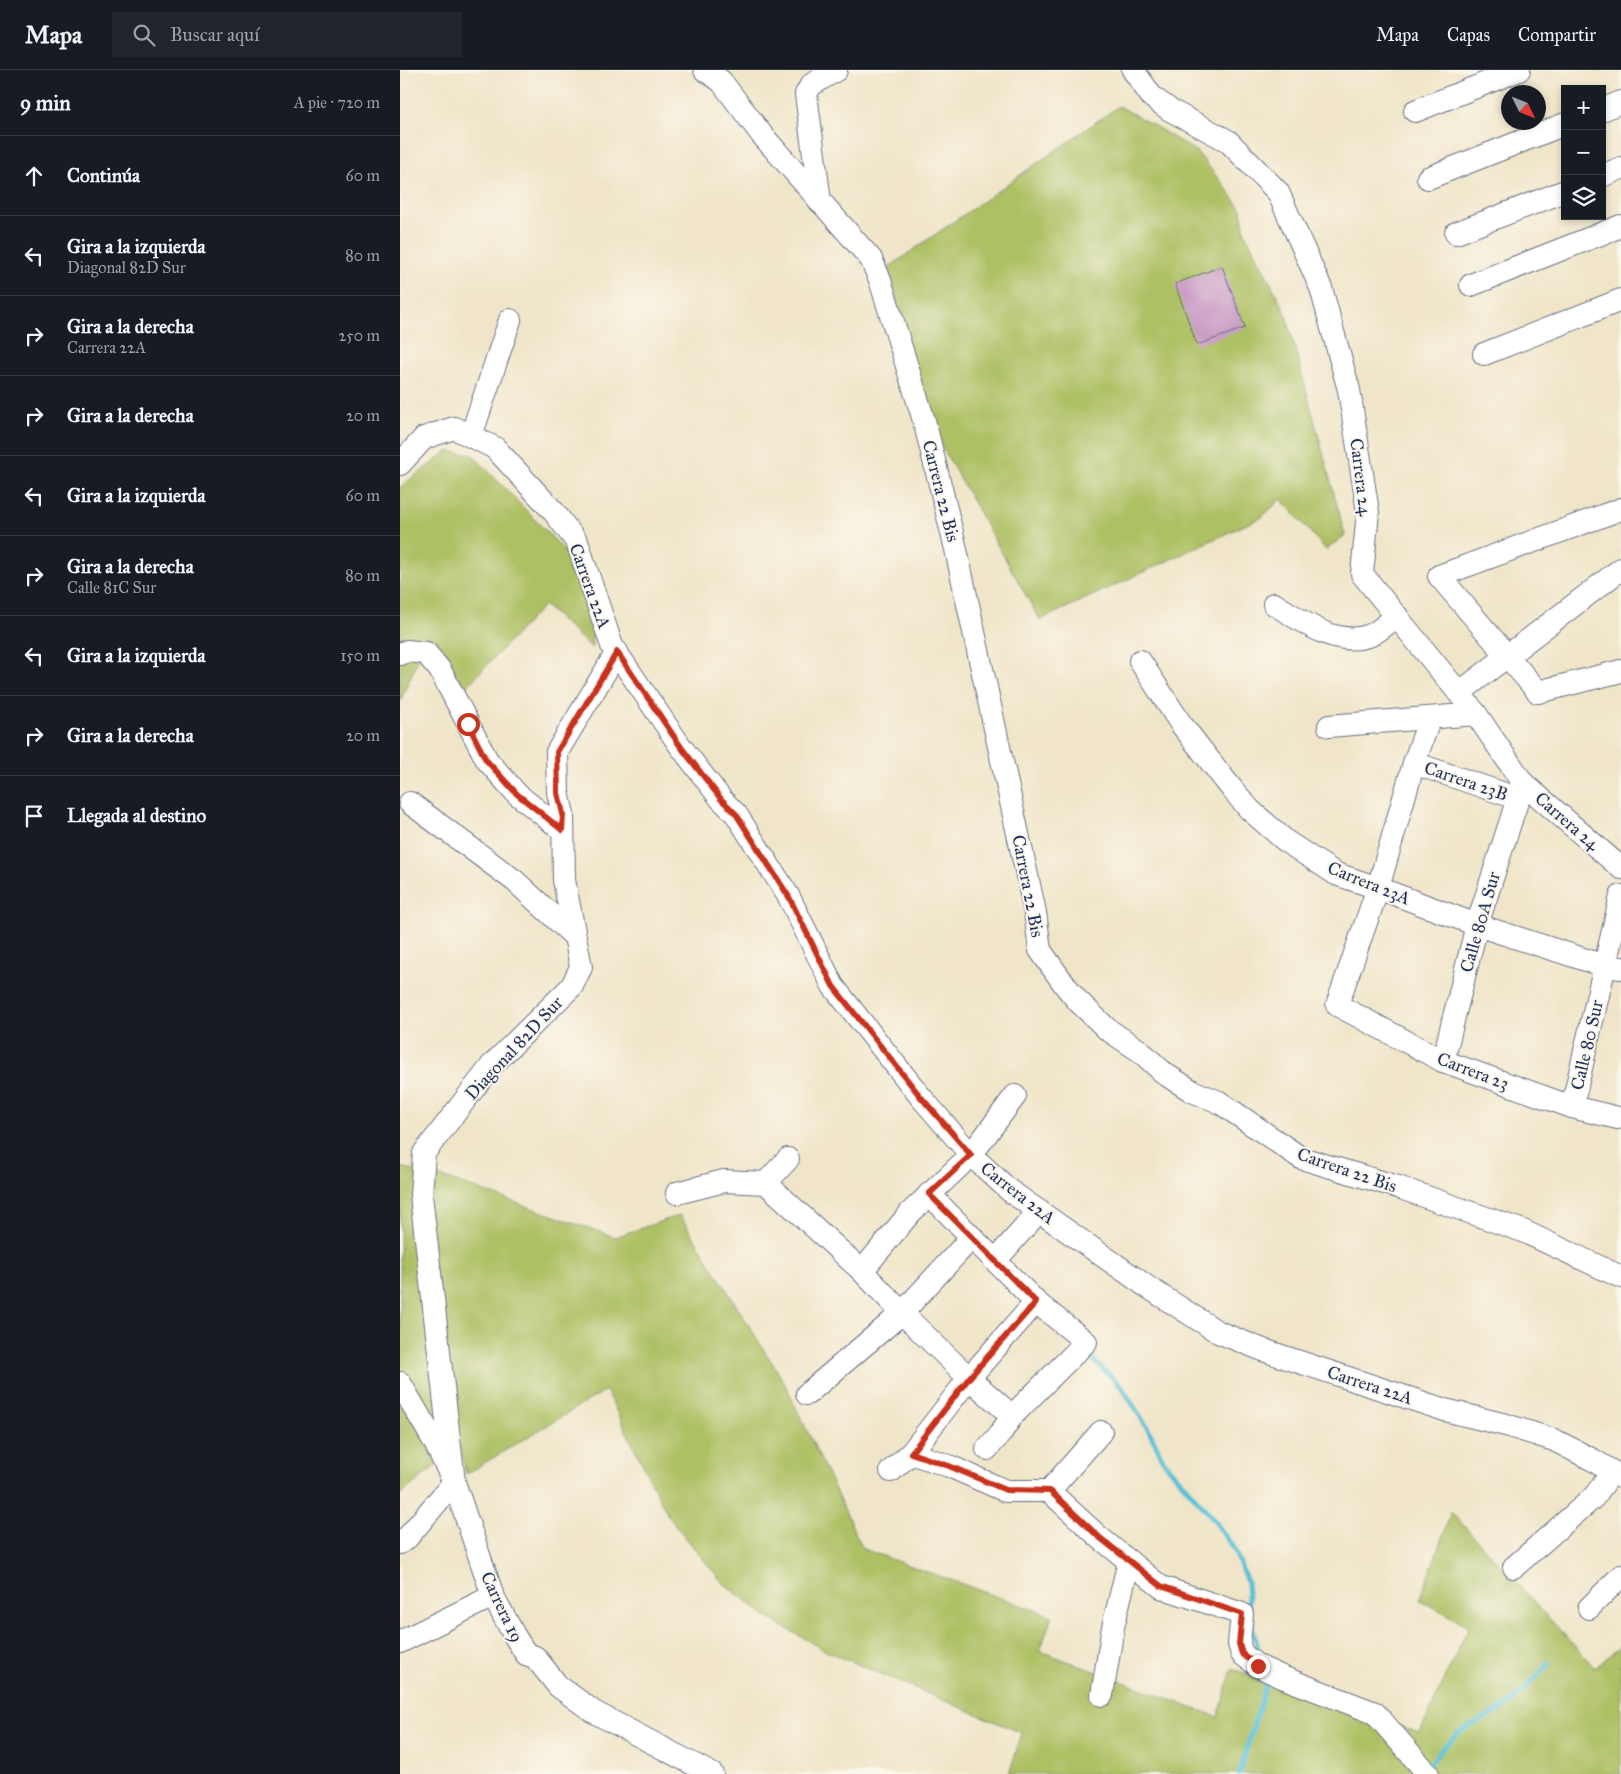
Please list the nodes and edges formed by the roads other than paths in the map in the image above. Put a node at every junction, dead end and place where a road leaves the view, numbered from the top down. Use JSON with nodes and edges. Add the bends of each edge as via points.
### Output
{"nodes":[{"id":1,"x":705,"y":70,"type":"edge"},
{"id":2,"x":836,"y":70,"type":"edge"},
{"id":3,"x":1133,"y":70,"type":"edge"},
{"id":4,"x":1519,"y":70,"type":"edge"},
{"id":5,"x":1621,"y":102,"type":"edge"},
{"id":6,"x":1606,"y":108,"type":"edge"},
{"id":7,"x":1415,"y":111,"type":"dead end"},
{"id":8,"x":1561,"y":126,"type":"edge"},
{"id":9,"x":1621,"y":168,"type":"edge"},
{"id":10,"x":1604,"y":175,"type":"edge"},
{"id":11,"x":1428,"y":178,"type":"dead end"},
{"id":12,"x":1561,"y":192,"type":"edge"},
{"id":13,"x":820,"y":202,"type":"junction"},
{"id":14,"x":1621,"y":226,"type":"edge"},
{"id":15,"x":1456,"y":234,"type":"dead end"},
{"id":16,"x":1471,"y":285,"type":"dead end"},
{"id":17,"x":1621,"y":300,"type":"edge"},
{"id":18,"x":510,"y":320,"type":"dead end"},
{"id":19,"x":1484,"y":354,"type":"dead end"},
{"id":20,"x":471,"y":436,"type":"junction"},
{"id":21,"x":400,"y":464,"type":"edge"},
{"id":22,"x":1621,"y":509,"type":"edge"},
{"id":23,"x":1621,"y":569,"type":"edge"},
{"id":24,"x":1274,"y":604,"type":"dead end"},
{"id":25,"x":1397,"y":616,"type":"junction"},
{"id":26,"x":617,"y":652,"type":"junction"},
{"id":27,"x":400,"y":654,"type":"edge"},
{"id":28,"x":1507,"y":656,"type":"junction"},
{"id":29,"x":1140,"y":661,"type":"dead end"},
{"id":30,"x":1621,"y":670,"type":"edge"},
{"id":31,"x":1459,"y":693,"type":"junction"},
{"id":32,"x":1476,"y":714,"type":"junction"},
{"id":33,"x":1430,"y":718,"type":"junction"},
{"id":34,"x":1330,"y":726,"type":"dead end"},
{"id":35,"x":1414,"y":762,"type":"junction"},
{"id":36,"x":1521,"y":791,"type":"junction"},
{"id":37,"x":410,"y":803,"type":"dead end"},
{"id":38,"x":562,"y":830,"type":"junction"},
{"id":39,"x":1621,"y":868,"type":"edge"},
{"id":40,"x":1378,"y":888,"type":"junction"},
{"id":41,"x":1621,"y":896,"type":"edge"},
{"id":42,"x":1477,"y":925,"type":"junction"},
{"id":43,"x":574,"y":936,"type":"junction"},
{"id":44,"x":1613,"y":967,"type":"edge"},
{"id":45,"x":1443,"y":1061,"type":"junction"},
{"id":46,"x":1015,"y":1096,"type":"dead end"},
{"id":47,"x":1572,"y":1107,"type":"junction"},
{"id":48,"x":1620,"y":1113,"type":"edge"},
{"id":49,"x":971,"y":1155,"type":"junction"},
{"id":50,"x":788,"y":1159,"type":"dead end"},
{"id":51,"x":766,"y":1183,"type":"junction"},
{"id":52,"x":676,"y":1193,"type":"dead end"},
{"id":53,"x":929,"y":1194,"type":"junction"},
{"id":54,"x":1039,"y":1211,"type":"junction"},
{"id":55,"x":972,"y":1237,"type":"junction"},
{"id":56,"x":995,"y":1261,"type":"junction"},
{"id":57,"x":862,"y":1271,"type":"junction"},
{"id":58,"x":1621,"y":1277,"type":"edge"},
{"id":59,"x":1036,"y":1302,"type":"junction"},
{"id":60,"x":902,"y":1313,"type":"junction"},
{"id":61,"x":969,"y":1378,"type":"junction"},
{"id":62,"x":400,"y":1383,"type":"edge"},
{"id":63,"x":807,"y":1394,"type":"dead end"},
{"id":64,"x":1012,"y":1416,"type":"junction"},
{"id":65,"x":1101,"y":1432,"type":"dead end"},
{"id":66,"x":987,"y":1449,"type":"dead end"},
{"id":67,"x":911,"y":1453,"type":"junction"},
{"id":68,"x":891,"y":1471,"type":"dead end"},
{"id":69,"x":1617,"y":1474,"type":"edge"},
{"id":70,"x":454,"y":1482,"type":"junction"},
{"id":71,"x":1050,"y":1491,"type":"junction"},
{"id":72,"x":400,"y":1543,"type":"edge"},
{"id":73,"x":1129,"y":1561,"type":"junction"},
{"id":74,"x":1514,"y":1567,"type":"dead end"},
{"id":75,"x":1621,"y":1576,"type":"edge"},
{"id":76,"x":493,"y":1596,"type":"junction"},
{"id":77,"x":1589,"y":1608,"type":"dead end"},
{"id":78,"x":400,"y":1642,"type":"edge"},
{"id":79,"x":1102,"y":1696,"type":"dead end"},
{"id":80,"x":712,"y":1774,"type":"edge"},
{"id":81,"x":1428,"y":1774,"type":"edge"}],
"edges":[{"from":1,"to":13,"type":"street","name":"Carrera 22 Bis","via":[[720,81]]},
{"from":2,"to":13,"type":"street","via":[[811,85],[806,94]]},
{"from":3,"to":25,"type":"street","name":"Carrera 24","via":[[1152,97],[1228,141],[1278,192],[1321,288],[1349,390],[1368,512],[1362,574]]},
{"from":4,"to":7,"type":"street"},
{"from":5,"to":6,"type":"street"},
{"from":8,"to":11,"type":"street"},
{"from":9,"to":10,"type":"street"},
{"from":12,"to":15,"type":"street"},
{"from":13,"to":58,"type":"street","name":"Carrera 22 Bis","via":[[871,259],[925,424],[955,545],[1035,912],[1040,950],[1064,984],[1106,1029],[1140,1050],[1165,1074],[1192,1091],[1219,1102],[1301,1158],[1398,1187],[1523,1231]]},
{"from":14,"to":16,"type":"street"},
{"from":17,"to":19,"type":"street"},
{"from":18,"to":20,"type":"street"},
{"from":20,"to":21,"type":"street","name":"Carrera 22A","via":[[454,428],[439,432],[424,438]]},
{"from":20,"to":26,"type":"street","name":"Carrera 22A","via":[[495,448],[577,542],[604,627]]},
{"from":22,"to":28,"type":"street","via":[[1439,576]]},
{"from":23,"to":28,"type":"street"},
{"from":24,"to":25,"type":"street","via":[[1326,634],[1344,639],[1368,636]]},
{"from":25,"to":31,"type":"street","name":"Carrera 24"},
{"from":26,"to":38,"type":"street","name":"Diagonal 82D Sur","via":[[557,752]]},
{"from":26,"to":49,"type":"street","name":"Carrera 22A","via":[[666,726],[741,822],[789,897],[833,986]]},
{"from":27,"to":38,"type":"street","via":[[407,651],[426,653],[440,670],[486,760],[517,794]]},
{"from":28,"to":30,"type":"street","via":[[1538,692]]},
{"from":28,"to":31,"type":"street"},
{"from":29,"to":40,"type":"street","name":"Carrera 23A","via":[[1181,724],[1250,810],[1287,842],[1336,874]]},
{"from":31,"to":32,"type":"street","name":"Carrera 24"},
{"from":32,"to":33,"type":"street"},
{"from":32,"to":36,"type":"street","name":"Carrera 24"},
{"from":33,"to":34,"type":"street"},
{"from":33,"to":35,"type":"street"},
{"from":35,"to":36,"type":"street","name":"Carrera 23B"},
{"from":35,"to":40,"type":"street"},
{"from":36,"to":39,"type":"street","name":"Carrera 24"},
{"from":36,"to":42,"type":"street","name":"Calle 80A Sur"},
{"from":37,"to":43,"type":"street","via":[[515,881]]},
{"from":38,"to":43,"type":"street","name":"Diagonal 82D Sur","via":[[564,880]]},
{"from":40,"to":42,"type":"street","name":"Carrera 23A"},
{"from":40,"to":45,"type":"street","name":"Carrera 23","via":[[1337,1005]]},
{"from":41,"to":44,"type":"street","name":"Calle 80 Sur"},
{"from":42,"to":44,"type":"street","name":"Carrera 23A"},
{"from":42,"to":45,"type":"street","name":"Calle 80A Sur"},
{"from":43,"to":70,"type":"street","name":"Diagonal 82D Sur","via":[[581,967],[572,986],[492,1065],[424,1153],[421,1196]]},
{"from":44,"to":47,"type":"street","name":"Calle 80 Sur"},
{"from":45,"to":47,"type":"street","name":"Carrera 23"},
{"from":46,"to":49,"type":"street"},
{"from":47,"to":48,"type":"street","name":"Carrera 23"},
{"from":49,"to":53,"type":"street"},
{"from":49,"to":54,"type":"street","name":"Carrera 22A"},
{"from":50,"to":51,"type":"street"},
{"from":51,"to":52,"type":"street","via":[[724,1181]]},
{"from":51,"to":57,"type":"street"},
{"from":53,"to":55,"type":"street"},
{"from":53,"to":57,"type":"street"},
{"from":54,"to":56,"type":"street"},
{"from":54,"to":69,"type":"street","name":"Carrera 22A","via":[[1218,1332],[1445,1410],[1554,1440]]},
{"from":55,"to":56,"type":"street"},
{"from":55,"to":60,"type":"street"},
{"from":56,"to":59,"type":"street"},
{"from":57,"to":60,"type":"street"},
{"from":59,"to":61,"type":"street"},
{"from":59,"to":64,"type":"street","via":[[1086,1342]]},
{"from":60,"to":61,"type":"street"},
{"from":60,"to":63,"type":"street"},
{"from":61,"to":64,"type":"street"},
{"from":61,"to":67,"type":"street"},
{"from":62,"to":70,"type":"street","name":"Carrera 19"},
{"from":64,"to":66,"type":"street"},
{"from":65,"to":71,"type":"street"},
{"from":67,"to":68,"type":"street"},
{"from":67,"to":71,"type":"street","via":[[1006,1490]]},
{"from":69,"to":74,"type":"street"},
{"from":70,"to":72,"type":"street"},
{"from":70,"to":76,"type":"street","name":"Carrera 19"},
{"from":71,"to":73,"type":"street"},
{"from":73,"to":79,"type":"street","via":[[1113,1627]]},
{"from":73,"to":81,"type":"street","via":[[1161,1586],[1242,1614],[1239,1644],[1242,1654],[1282,1678],[1374,1712]]},
{"from":75,"to":77,"type":"street"},
{"from":76,"to":78,"type":"street"},
{"from":76,"to":80,"type":"street","name":"Carrera 19","via":[[526,1654],[535,1657],[558,1686],[594,1712]]}]}
